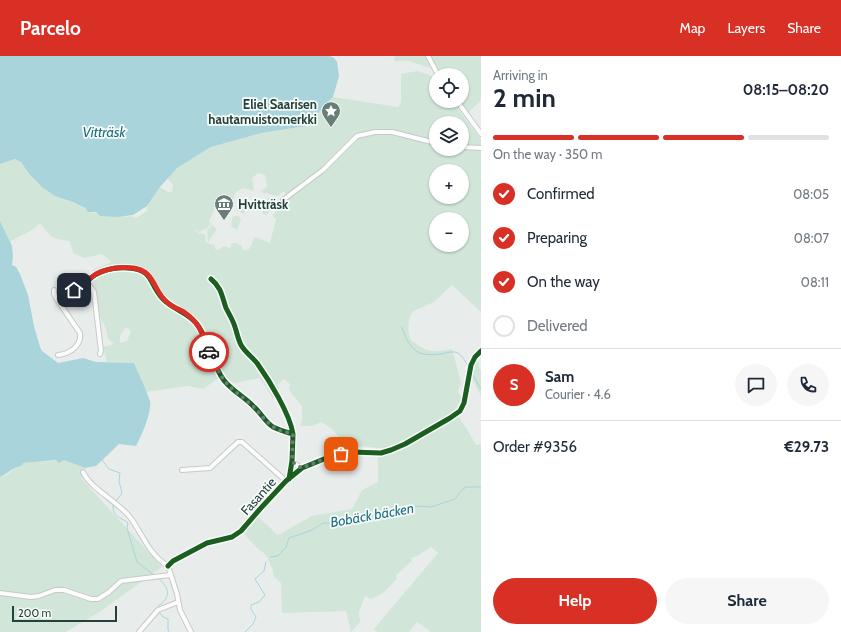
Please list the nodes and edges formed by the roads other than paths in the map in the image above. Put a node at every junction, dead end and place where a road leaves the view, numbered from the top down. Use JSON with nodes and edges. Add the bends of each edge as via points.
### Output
{"nodes":[{"id":1,"x":428,"y":56,"type":"edge"},
{"id":2,"x":434,"y":68,"type":"edge"},
{"id":3,"x":462,"y":108,"type":"edge"},
{"id":4,"x":481,"y":134,"type":"edge"},
{"id":5,"x":429,"y":141,"type":"edge"},
{"id":6,"x":469,"y":147,"type":"edge"},
{"id":7,"x":481,"y":148,"type":"edge"},
{"id":8,"x":283,"y":200,"type":"dead end"},
{"id":9,"x":211,"y":279,"type":"dead end"},
{"id":10,"x":87,"y":282,"type":"junction"},
{"id":11,"x":54,"y":290,"type":"dead end"},
{"id":12,"x":70,"y":290,"type":"dead end"},
{"id":13,"x":481,"y":351,"type":"edge"},
{"id":14,"x":100,"y":354,"type":"dead end"},
{"id":15,"x":58,"y":355,"type":"dead end"},
{"id":16,"x":293,"y":434,"type":"junction"},
{"id":17,"x":292,"y":461,"type":"junction"},
{"id":18,"x":302,"y":468,"type":"junction"},
{"id":19,"x":182,"y":470,"type":"dead end"},
{"id":20,"x":83,"y":472,"type":"dead end"},
{"id":21,"x":288,"y":480,"type":"junction"},
{"id":22,"x":168,"y":566,"type":"junction"},
{"id":23,"x":170,"y":575,"type":"junction"},
{"id":24,"x":0,"y":593,"type":"edge"},
{"id":25,"x":178,"y":602,"type":"junction"},
{"id":26,"x":139,"y":632,"type":"edge"},
{"id":27,"x":191,"y":632,"type":"edge"}],
"edges":[{"from":1,"to":2,"type":"street"},
{"from":3,"to":4,"type":"street"},
{"from":5,"to":8,"type":"street","via":[[392,132],[357,136],[323,170]]},
{"from":6,"to":7,"type":"street"},
{"from":9,"to":16,"type":"street","via":[[221,290],[240,344],[256,362],[284,408]]},
{"from":10,"to":12,"type":"street"},
{"from":10,"to":14,"type":"street","via":[[94,292]]},
{"from":10,"to":16,"type":"street","via":[[95,275],[112,269],[130,268],[145,272],[168,303],[196,323],[224,381],[272,426]]},
{"from":11,"to":15,"type":"street","via":[[56,298],[81,336],[76,347],[68,353]]},
{"from":13,"to":18,"type":"street","name":"Fasantie","via":[[471,365],[464,403],[460,411],[450,418],[391,450],[381,453],[341,454]]},
{"from":16,"to":17,"type":"street"},
{"from":17,"to":18,"type":"street"},
{"from":17,"to":21,"type":"street"},
{"from":18,"to":21,"type":"street","name":"Fasantie"},
{"from":19,"to":21,"type":"street","via":[[210,468],[238,442],[242,442]]},
{"from":20,"to":22,"type":"street","via":[[129,516],[157,558]]},
{"from":21,"to":22,"type":"street","name":"Fasantie","via":[[241,531],[232,537],[207,543]]},
{"from":22,"to":23,"type":"street"},
{"from":23,"to":24,"type":"street","via":[[121,581],[98,599],[64,590],[31,597]]},
{"from":23,"to":25,"type":"street"},
{"from":25,"to":26,"type":"street","via":[[156,612]]},
{"from":25,"to":27,"type":"street"}]}
